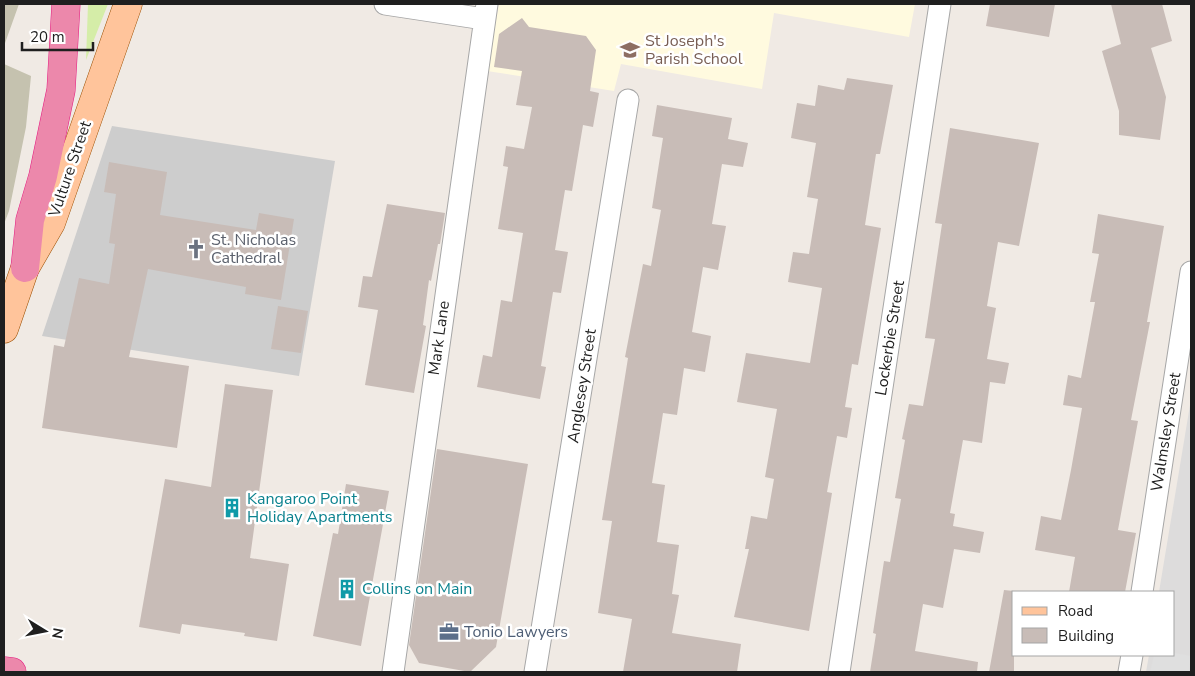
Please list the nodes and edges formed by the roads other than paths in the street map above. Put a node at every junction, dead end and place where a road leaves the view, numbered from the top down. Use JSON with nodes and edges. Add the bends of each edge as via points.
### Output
{"nodes":[{"id":1,"x":66,"y":4,"type":"edge"},
{"id":2,"x":128,"y":4,"type":"edge"},
{"id":3,"x":385,"y":4,"type":"edge"},
{"id":4,"x":940,"y":4,"type":"edge"},
{"id":5,"x":485,"y":11,"type":"edge"},
{"id":6,"x":628,"y":100,"type":"dead end"},
{"id":7,"x":25,"y":268,"type":"junction"},
{"id":8,"x":1191,"y":272,"type":"edge"},
{"id":9,"x":4,"y":329,"type":"edge"},
{"id":10,"x":1142,"y":591,"type":"edge"},
{"id":11,"x":1132,"y":656,"type":"edge"},
{"id":12,"x":4,"y":671,"type":"edge"},
{"id":13,"x":12,"y":672,"type":"edge"},
{"id":14,"x":392,"y":672,"type":"edge"},
{"id":15,"x":535,"y":672,"type":"edge"},
{"id":16,"x":840,"y":672,"type":"edge"},
{"id":17,"x":1129,"y":672,"type":"edge"}],
"edges":[{"from":1,"to":7,"type":"highway","via":[[61,90],[30,220]]},
{"from":2,"to":7,"type":"main road","name":"Vulture Street","via":[[52,223]]},
{"from":3,"to":5,"type":"street"},
{"from":4,"to":16,"type":"street","name":"Lockerbie Street"},
{"from":5,"to":14,"type":"street","name":"Mark Lane"},
{"from":6,"to":15,"type":"street","name":"Anglesey Street"},
{"from":7,"to":9,"type":"main road","name":"Vulture Street"},
{"from":8,"to":10,"type":"street","name":"Walmsley Street"},
{"from":11,"to":17,"type":"street"},
{"from":12,"to":13,"type":"highway"}]}
